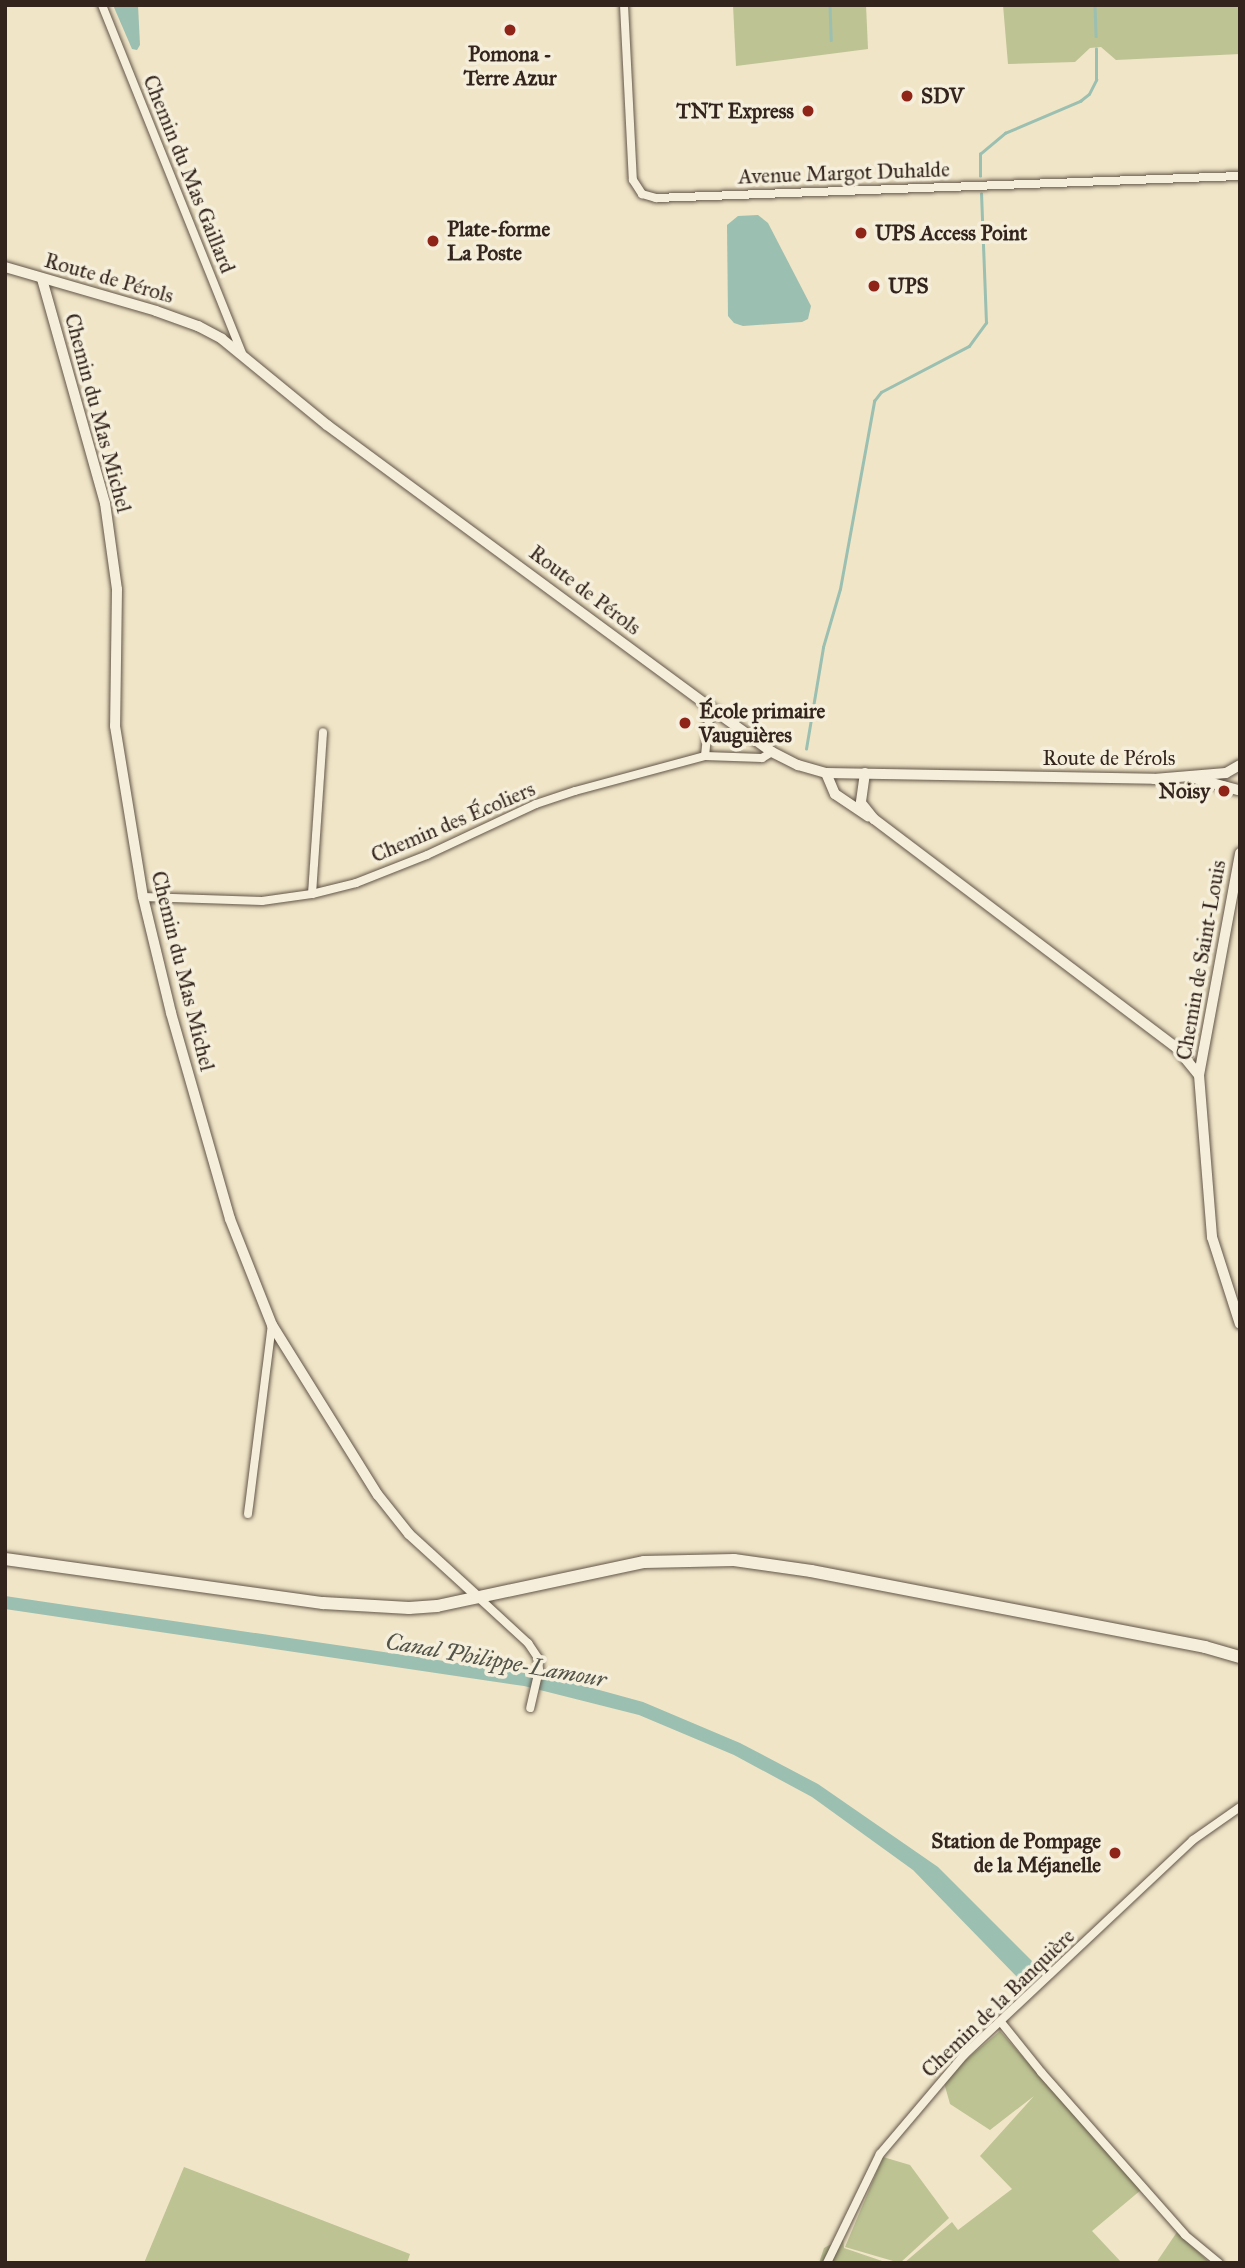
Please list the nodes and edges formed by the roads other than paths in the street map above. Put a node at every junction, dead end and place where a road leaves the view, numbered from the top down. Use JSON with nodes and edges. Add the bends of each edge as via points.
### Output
{"nodes":[{"id":1,"x":102,"y":5,"type":"edge"},
{"id":2,"x":624,"y":5,"type":"edge"},
{"id":3,"x":1240,"y":176,"type":"edge"},
{"id":4,"x":5,"y":267,"type":"edge"},
{"id":5,"x":42,"y":279,"type":"junction"},
{"id":6,"x":243,"y":355,"type":"junction"},
{"id":7,"x":715,"y":711,"type":"junction"},
{"id":8,"x":323,"y":732,"type":"dead end"},
{"id":9,"x":772,"y":752,"type":"junction"},
{"id":10,"x":705,"y":755,"type":"junction"},
{"id":11,"x":1240,"y":765,"type":"edge"},
{"id":12,"x":826,"y":773,"type":"junction"},
{"id":13,"x":865,"y":773,"type":"junction"},
{"id":14,"x":1191,"y":778,"type":"junction"},
{"id":15,"x":1239,"y":792,"type":"edge"},
{"id":16,"x":874,"y":819,"type":"junction"},
{"id":17,"x":1240,"y":853,"type":"edge"},
{"id":18,"x":313,"y":894,"type":"junction"},
{"id":19,"x":143,"y":897,"type":"junction"},
{"id":20,"x":1199,"y":1075,"type":"junction"},
{"id":21,"x":1240,"y":1324,"type":"edge"},
{"id":22,"x":272,"y":1325,"type":"junction"},
{"id":23,"x":248,"y":1514,"type":"dead end"},
{"id":24,"x":5,"y":1559,"type":"edge"},
{"id":25,"x":479,"y":1598,"type":"junction"},
{"id":26,"x":1240,"y":1657,"type":"edge"},
{"id":27,"x":530,"y":1708,"type":"dead end"},
{"id":28,"x":1240,"y":1807,"type":"edge"},
{"id":29,"x":1001,"y":2022,"type":"junction"},
{"id":30,"x":827,"y":2263,"type":"edge"},
{"id":31,"x":1219,"y":2263,"type":"edge"}],
"edges":[{"from":1,"to":6,"type":"street","name":"Chemin du Mas Gaillard"},
{"from":2,"to":3,"type":"street","name":"Avenue Margot Duhalde","via":[[633,180],[642,194],[656,198]]},
{"from":4,"to":5,"type":"street","name":"Route de Pérols"},
{"from":5,"to":6,"type":"street","name":"Route de Pérols","via":[[198,326]]},
{"from":5,"to":19,"type":"street","name":"Chemin du Mas Michel","via":[[105,503],[117,589],[115,726]]},
{"from":6,"to":7,"type":"street","name":"Route de Pérols","via":[[327,425]]},
{"from":7,"to":9,"type":"street","name":"Route de Pérols"},
{"from":7,"to":10,"type":"street","via":[[709,718]]},
{"from":8,"to":18,"type":"street"},
{"from":9,"to":10,"type":"street","name":"Chemin des Écoliers","via":[[762,758]]},
{"from":9,"to":12,"type":"street","name":"Route de Pérols"},
{"from":10,"to":18,"type":"street","name":"Chemin des Écoliers","via":[[536,804],[427,855],[356,883]]},
{"from":11,"to":14,"type":"street","name":"Route de Pérols","via":[[1226,773]]},
{"from":11,"to":15,"type":"street","via":[[1235,777]]},
{"from":12,"to":13,"type":"street","name":"Route de Pérols"},
{"from":12,"to":16,"type":"street","via":[[835,794]]},
{"from":13,"to":14,"type":"street","name":"Route de Pérols"},
{"from":13,"to":16,"type":"street","via":[[861,803]]},
{"from":14,"to":15,"type":"street","name":"Route de Pérols"},
{"from":16,"to":20,"type":"street","via":[[1176,1047]]},
{"from":17,"to":20,"type":"street","name":"Chemin de Saint-Louis"},
{"from":18,"to":19,"type":"street","name":"Chemin des Écoliers","via":[[262,901]]},
{"from":19,"to":22,"type":"street","name":"Chemin du Mas Michel","via":[[230,1219]]},
{"from":20,"to":21,"type":"street","name":"Chemin de Saint-Louis","via":[[1210,1227]]},
{"from":22,"to":23,"type":"street"},
{"from":22,"to":25,"type":"street","name":"Chemin du Mas Michel","via":[[378,1495],[409,1534]]},
{"from":24,"to":25,"type":"main road","via":[[367,1607],[437,1606]]},
{"from":25,"to":26,"type":"main road","via":[[644,1562],[734,1560],[811,1571]]},
{"from":25,"to":27,"type":"street","via":[[538,1658]]},
{"from":28,"to":29,"type":"street","name":"Chemin de la Banquière","via":[[1193,1840]]},
{"from":29,"to":30,"type":"street","name":"Chemin de la Banquière","via":[[964,2055],[880,2154]]},
{"from":29,"to":31,"type":"street","via":[[1185,2235]]}]}
